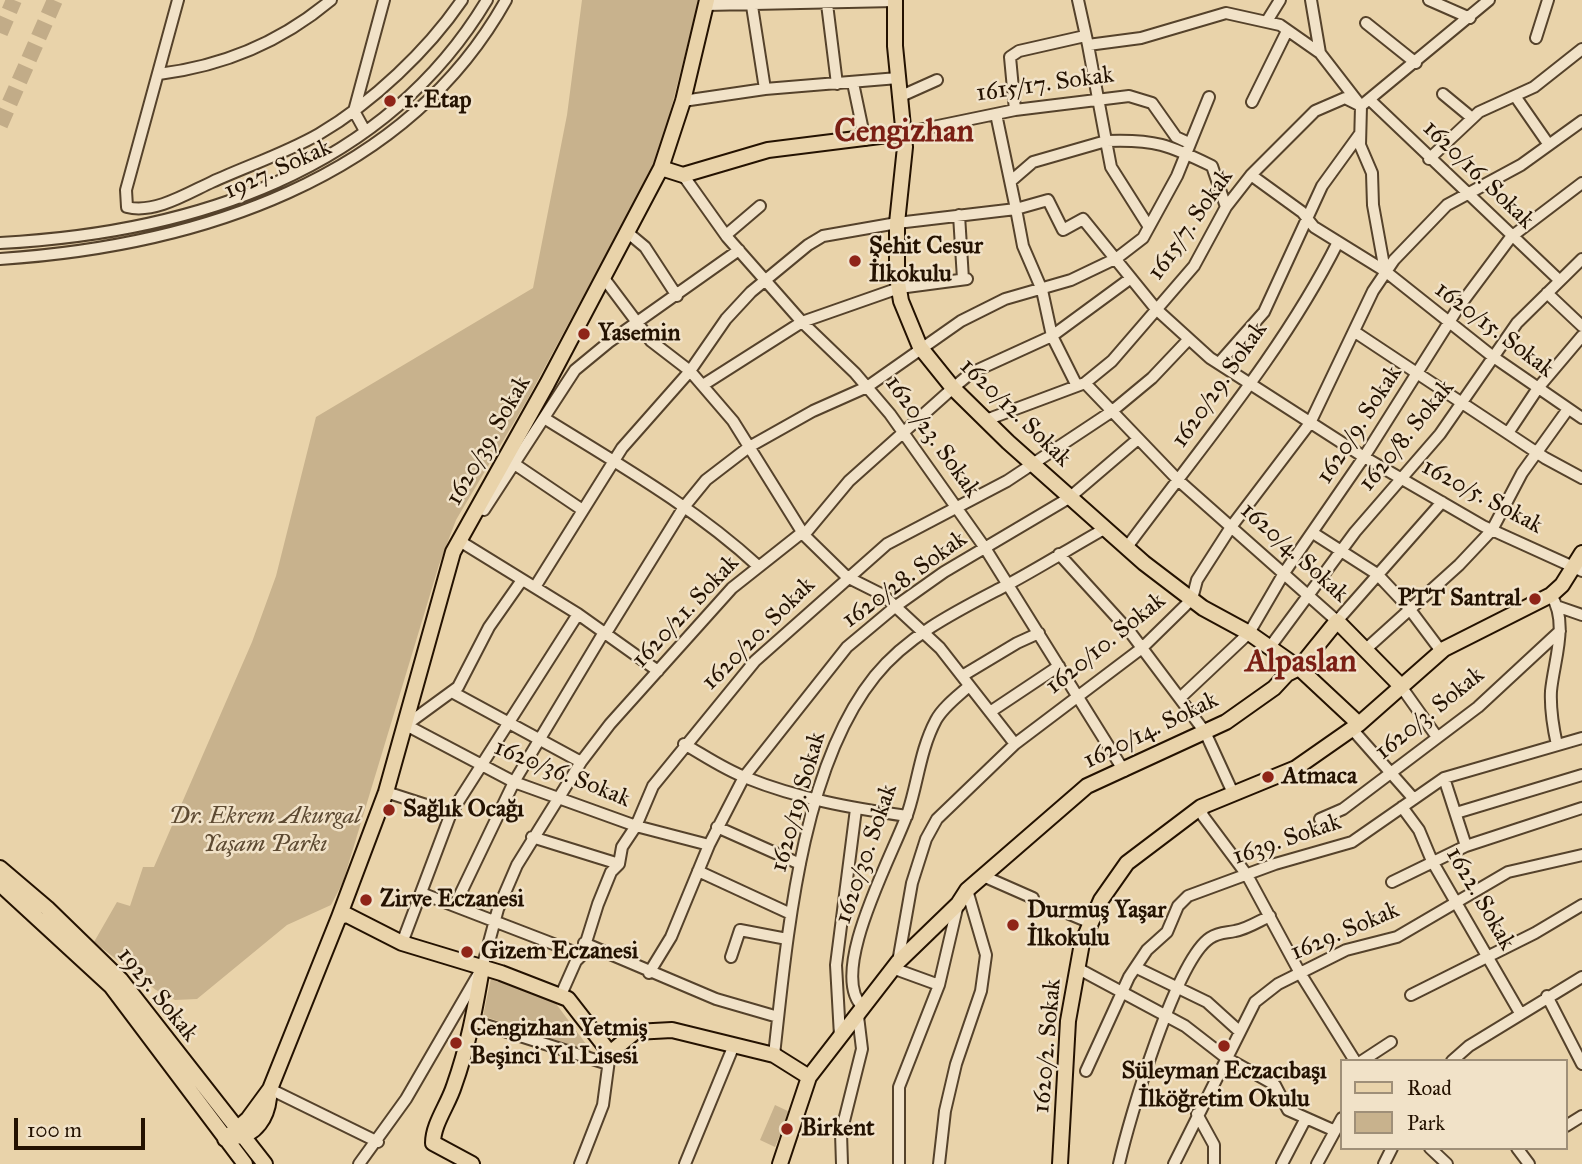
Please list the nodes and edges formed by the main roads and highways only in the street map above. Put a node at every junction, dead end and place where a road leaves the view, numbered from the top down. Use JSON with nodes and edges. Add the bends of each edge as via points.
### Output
{"nodes":[{"id":1,"x":895,"y":1,"type":"edge"},
{"id":2,"x":706,"y":3,"type":"edge"},
{"id":3,"x":904,"y":133,"type":"junction"},
{"id":4,"x":661,"y":168,"type":"junction"},
{"id":5,"x":1582,"y":553,"type":"edge"},
{"id":6,"x":1578,"y":570,"type":"edge"},
{"id":7,"x":1337,"y":621,"type":"joint"},
{"id":8,"x":1299,"y":668,"type":"junction"},
{"id":9,"x":1400,"y":685,"type":"junction"},
{"id":10,"x":1356,"y":726,"type":"junction"},
{"id":11,"x":0,"y":868,"type":"edge"},
{"id":12,"x":0,"y":884,"type":"edge"},
{"id":13,"x":339,"y":917,"type":"junction"},
{"id":14,"x":482,"y":968,"type":"junction"},
{"id":15,"x":809,"y":1077,"type":"junction"},
{"id":16,"x":240,"y":1133,"type":"junction"},
{"id":17,"x":225,"y":1139,"type":"junction"},
{"id":18,"x":245,"y":1164,"type":"edge"},
{"id":19,"x":265,"y":1164,"type":"edge"},
{"id":20,"x":472,"y":1164,"type":"edge"},
{"id":21,"x":780,"y":1164,"type":"edge"},
{"id":22,"x":1060,"y":1164,"type":"edge"}],
"edges":[{"from":1,"to":3,"type":"main road","name":"1620/12. Sokak"},
{"from":2,"to":4,"type":"main road","name":"1620/39. Sokak","via":[[683,101]]},
{"from":3,"to":4,"type":"main road","name":"1615/17. Sokak","via":[[768,150],[683,175]]},
{"from":3,"to":8,"type":"main road","name":"1620/12. Sokak","via":[[897,223],[899,288],[920,347],[953,388],[1069,498],[1192,599]]},
{"from":4,"to":13,"type":"main road","name":"1620/39. Sokak","via":[[461,541],[386,792]]},
{"from":5,"to":6,"type":"main road"},
{"from":6,"to":9,"type":"main road","name":"1620/2. Sokak","via":[[1555,601],[1441,651]]},
{"from":7,"to":8,"type":"main road","name":"1620/14. Sokak"},
{"from":7,"to":9,"type":"main road","name":"1620/4. Sokak"},
{"from":8,"to":10,"type":"main road","name":"1620/12. Sokak"},
{"from":8,"to":15,"type":"main road","name":"1620/14. Sokak","via":[[1226,722],[1087,786],[1068,800],[967,890],[896,966]]},
{"from":9,"to":10,"type":"main road","name":"1620/2. Sokak"},
{"from":10,"to":22,"type":"main road","name":"1620/2. Sokak","via":[[1296,768],[1201,807],[1127,863],[1101,900],[1082,943],[1068,1021]]},
{"from":11,"to":16,"type":"main road","name":"1925. Sokak","via":[[121,980]]},
{"from":12,"to":17,"type":"main road","name":"1925. Sokak","via":[[111,986]]},
{"from":13,"to":14,"type":"main road","via":[[347,915],[402,943]]},
{"from":13,"to":16,"type":"main road","name":"1620/39. Sokak","via":[[270,1090]]},
{"from":14,"to":15,"type":"main road","via":[[568,999],[609,1058],[635,1032],[672,1030],[774,1055]]},
{"from":14,"to":20,"type":"main road","via":[[454,1088],[433,1134],[433,1143]]},
{"from":15,"to":21,"type":"main road","name":"1620/14. Sokak"},
{"from":16,"to":17,"type":"main road","name":"1620/39. Sokak"},
{"from":16,"to":19,"type":"main road","name":"1925. Sokak"},
{"from":17,"to":18,"type":"main road","name":"1925. Sokak"}]}
